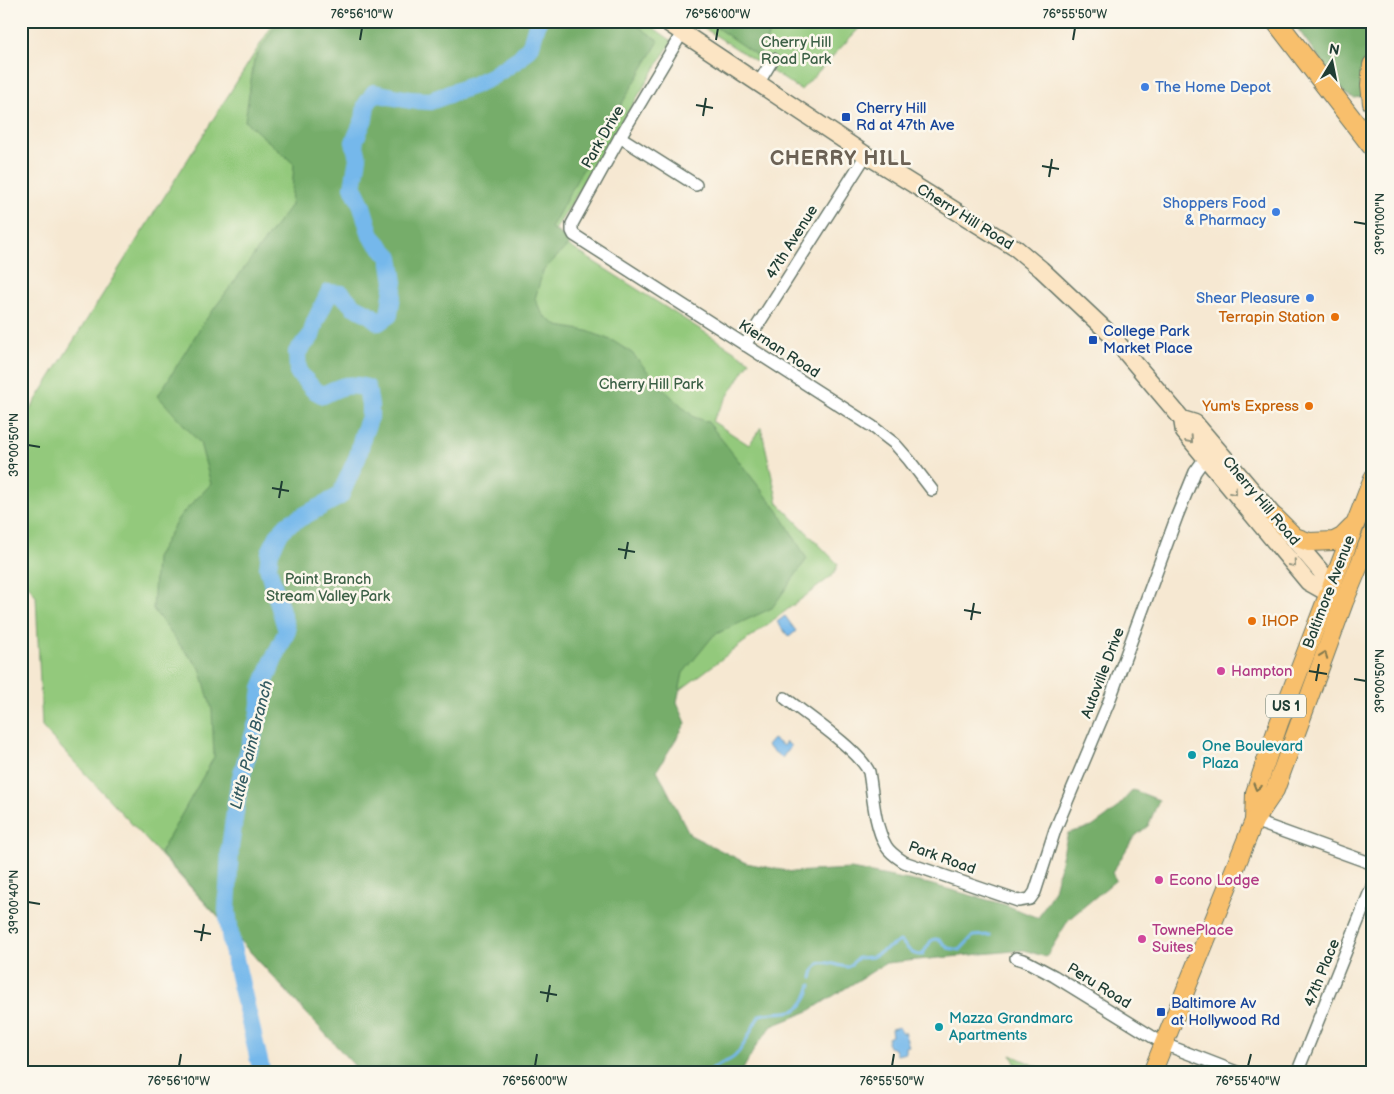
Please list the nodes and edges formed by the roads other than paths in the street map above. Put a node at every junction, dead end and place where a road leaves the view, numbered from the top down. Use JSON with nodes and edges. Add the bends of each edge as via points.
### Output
{"nodes":[{"id":1,"x":665,"y":21,"type":"edge"},
{"id":2,"x":1276,"y":21,"type":"edge"},
{"id":3,"x":682,"y":33,"type":"junction"},
{"id":4,"x":773,"y":58,"type":"dead end"},
{"id":5,"x":1373,"y":65,"type":"edge"},
{"id":6,"x":758,"y":84,"type":"junction"},
{"id":7,"x":1373,"y":103,"type":"edge"},
{"id":8,"x":620,"y":137,"type":"junction"},
{"id":9,"x":1373,"y":147,"type":"edge"},
{"id":10,"x":866,"y":155,"type":"junction"},
{"id":11,"x":696,"y":185,"type":"dead end"},
{"id":12,"x":596,"y":250,"type":"joint"},
{"id":13,"x":745,"y":345,"type":"junction"},
{"id":14,"x":1182,"y":419,"type":"junction"},
{"id":15,"x":1205,"y":458,"type":"junction"},
{"id":16,"x":1373,"y":478,"type":"edge"},
{"id":17,"x":932,"y":490,"type":"dead end"},
{"id":18,"x":1275,"y":517,"type":"junction"},
{"id":19,"x":1354,"y":524,"type":"junction"},
{"id":20,"x":1373,"y":532,"type":"edge"},
{"id":21,"x":1336,"y":598,"type":"junction"},
{"id":22,"x":785,"y":698,"type":"dead end"},
{"id":23,"x":1254,"y":821,"type":"junction"},
{"id":24,"x":1373,"y":864,"type":"edge"},
{"id":25,"x":1373,"y":884,"type":"edge"},
{"id":26,"x":1030,"y":899,"type":"joint"},
{"id":27,"x":1016,"y":958,"type":"dead end"},
{"id":28,"x":1164,"y":1044,"type":"junction"},
{"id":29,"x":1152,"y":1073,"type":"edge"},
{"id":30,"x":1239,"y":1073,"type":"edge"},
{"id":31,"x":1297,"y":1073,"type":"edge"}],
"edges":[{"from":1,"to":3,"type":"main road","name":"Cherry Hill Road"},
{"from":2,"to":9,"type":"highway"},
{"from":3,"to":6,"type":"main road","name":"Cherry Hill Road"},
{"from":3,"to":8,"type":"street","name":"Park Drive"},
{"from":4,"to":6,"type":"street"},
{"from":5,"to":7,"type":"highway"},
{"from":6,"to":10,"type":"main road","name":"Cherry Hill Road"},
{"from":8,"to":11,"type":"street"},
{"from":8,"to":12,"type":"street","name":"Park Drive","via":[[572,224],[574,235]]},
{"from":10,"to":13,"type":"street","name":"47th Avenue"},
{"from":10,"to":14,"type":"main road","name":"Cherry Hill Road","via":[[1017,249],[1035,264],[1111,335]]},
{"from":12,"to":13,"type":"street","name":"Kiernan Road"},
{"from":13,"to":17,"type":"street","name":"Kiernan Road","via":[[895,444]]},
{"from":14,"to":15,"type":"main road","name":"Cherry Hill Road","one_way":true,"via":[[1184,432]]},
{"from":14,"to":18,"type":"main road","name":"Cherry Hill Road","via":[[1195,423]]},
{"from":15,"to":21,"type":"main road","name":"Cherry Hill Road","one_way":true,"via":[[1308,582]]},
{"from":15,"to":26,"type":"street","name":"Autoville Drive","via":[[1195,472],[1177,516],[1108,704]]},
{"from":16,"to":19,"type":"main road","name":"Baltimore Avenue","number":"US 1"},
{"from":18,"to":19,"type":"main road","via":[[1295,537],[1309,542],[1334,541]]},
{"from":18,"to":21,"type":"main road","name":"Cherry Hill Road","via":[[1323,574]]},
{"from":19,"to":21,"type":"main road","name":"Baltimore Avenue","number":"US 1"},
{"from":20,"to":21,"type":"main road","name":"Baltimore Avenue","number":"US 1"},
{"from":21,"to":23,"type":"main road","name":"Baltimore Avenue","number":"US 1","via":[[1279,723],[1255,793]]},
{"from":22,"to":26,"type":"street","name":"Park Road","via":[[866,766],[878,823],[886,847],[896,857],[1010,899]]},
{"from":23,"to":24,"type":"street"},
{"from":23,"to":28,"type":"main road","name":"Baltimore Avenue","number":"US 1"},
{"from":25,"to":31,"type":"street","name":"47th Place"},
{"from":27,"to":28,"type":"street","name":"Peru Road","via":[[1054,976]]},
{"from":28,"to":29,"type":"main road","name":"Baltimore Avenue","number":"US 1"},
{"from":28,"to":30,"type":"street","name":"Peru Road"}]}
